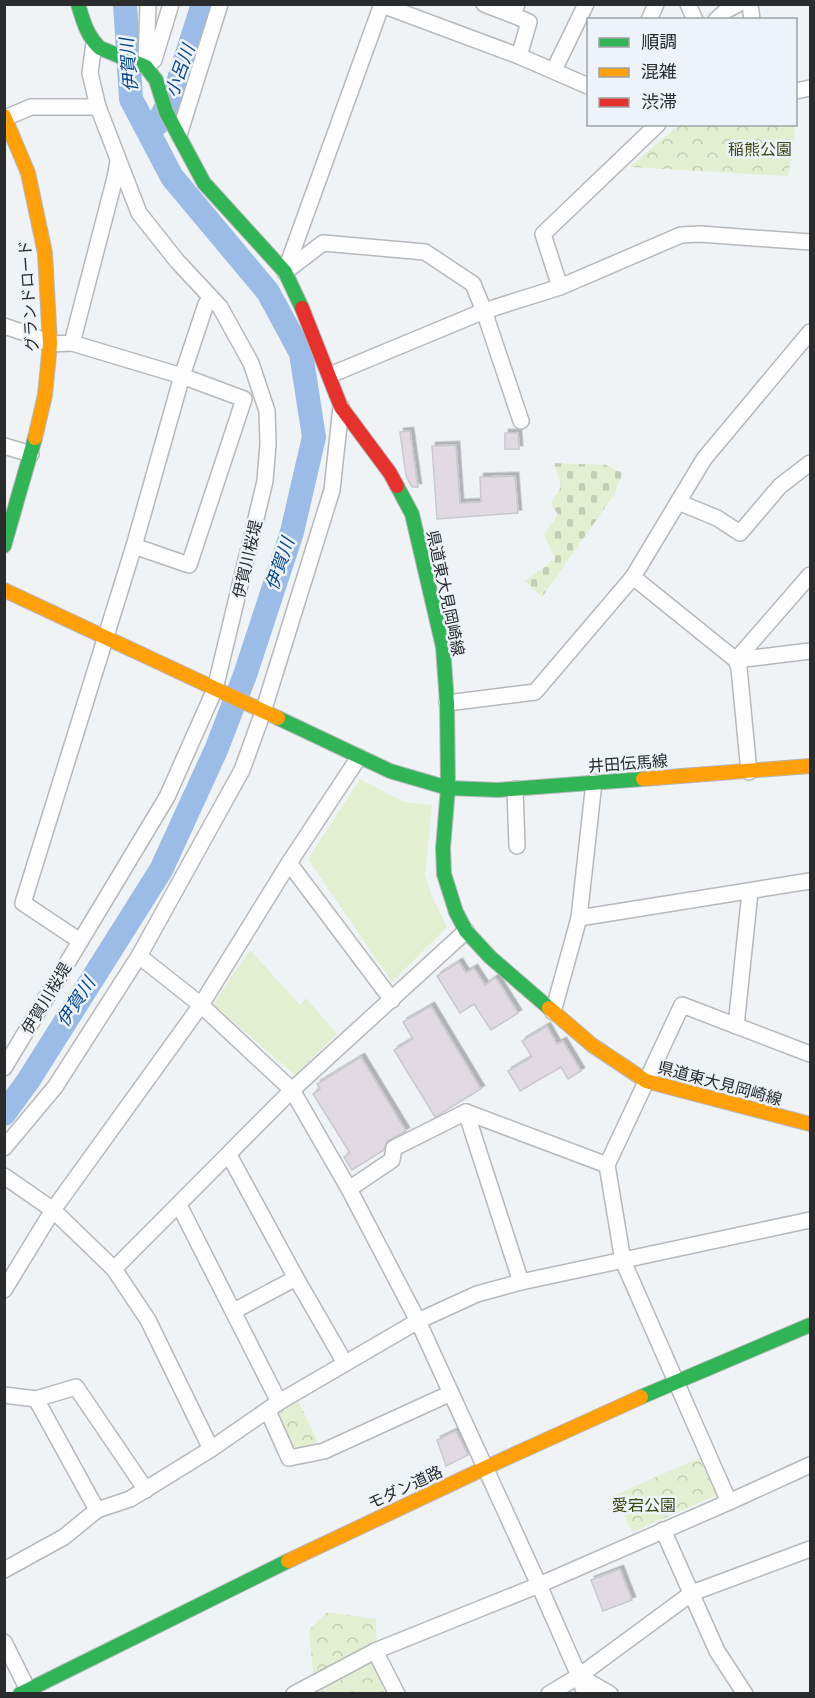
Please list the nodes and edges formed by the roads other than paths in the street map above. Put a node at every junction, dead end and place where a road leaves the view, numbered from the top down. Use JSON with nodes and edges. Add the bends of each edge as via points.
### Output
{"nodes":[{"id":1,"x":78,"y":4,"type":"edge"},
{"id":2,"x":148,"y":4,"type":"edge"},
{"id":3,"x":171,"y":4,"type":"edge"},
{"id":4,"x":220,"y":4,"type":"edge"},
{"id":5,"x":484,"y":4,"type":"edge"},
{"id":6,"x":586,"y":4,"type":"edge"},
{"id":7,"x":656,"y":4,"type":"edge"},
{"id":8,"x":688,"y":4,"type":"edge"},
{"id":9,"x":738,"y":4,"type":"edge"},
{"id":10,"x":382,"y":5,"type":"edge"},
{"id":11,"x":515,"y":10,"type":"edge"},
{"id":12,"x":650,"y":18,"type":"edge"},
{"id":13,"x":694,"y":18,"type":"edge"},
{"id":14,"x":718,"y":18,"type":"edge"},
{"id":15,"x":94,"y":43,"type":"junction"},
{"id":16,"x":519,"y":56,"type":"junction"},
{"id":17,"x":146,"y":67,"type":"junction"},
{"id":18,"x":554,"y":70,"type":"junction"},
{"id":19,"x":587,"y":86,"type":"edge"},
{"id":20,"x":98,"y":108,"type":"junction"},
{"id":21,"x":5,"y":117,"type":"edge"},
{"id":22,"x":656,"y":126,"type":"edge"},
{"id":23,"x":179,"y":135,"type":"junction"},
{"id":24,"x":118,"y":161,"type":"junction"},
{"id":25,"x":810,"y":242,"type":"edge"},
{"id":26,"x":285,"y":272,"type":"junction"},
{"id":27,"x":560,"y":287,"type":"junction"},
{"id":28,"x":206,"y":304,"type":"dead end"},
{"id":29,"x":484,"y":311,"type":"junction"},
{"id":30,"x":4,"y":326,"type":"edge"},
{"id":31,"x":810,"y":332,"type":"edge"},
{"id":32,"x":72,"y":343,"type":"junction"},
{"id":33,"x":50,"y":344,"type":"junction"},
{"id":34,"x":330,"y":375,"type":"junction"},
{"id":35,"x":183,"y":376,"type":"junction"},
{"id":36,"x":342,"y":407,"type":"junction"},
{"id":37,"x":521,"y":421,"type":"dead end"},
{"id":38,"x":4,"y":446,"type":"edge"},
{"id":39,"x":32,"y":453,"type":"junction"},
{"id":40,"x":810,"y":463,"type":"edge"},
{"id":41,"x":678,"y":502,"type":"junction"},
{"id":42,"x":4,"y":546,"type":"edge"},
{"id":43,"x":134,"y":546,"type":"junction"},
{"id":44,"x":810,"y":575,"type":"edge"},
{"id":45,"x":633,"y":577,"type":"junction"},
{"id":46,"x":4,"y":590,"type":"edge"},
{"id":47,"x":105,"y":636,"type":"junction"},
{"id":48,"x":810,"y":651,"type":"edge"},
{"id":49,"x":736,"y":660,"type":"junction"},
{"id":50,"x":215,"y":689,"type":"junction"},
{"id":51,"x":447,"y":703,"type":"junction"},
{"id":52,"x":263,"y":712,"type":"junction"},
{"id":53,"x":359,"y":757,"type":"junction"},
{"id":54,"x":810,"y":766,"type":"edge"},
{"id":55,"x":749,"y":772,"type":"junction"},
{"id":56,"x":594,"y":782,"type":"junction"},
{"id":57,"x":448,"y":788,"type":"junction"},
{"id":58,"x":515,"y":789,"type":"junction"},
{"id":59,"x":518,"y":846,"type":"dead end"},
{"id":60,"x":289,"y":863,"type":"junction"},
{"id":61,"x":810,"y":881,"type":"edge"},
{"id":62,"x":750,"y":892,"type":"junction"},
{"id":63,"x":579,"y":918,"type":"junction"},
{"id":64,"x":466,"y":931,"type":"junction"},
{"id":65,"x":80,"y":940,"type":"junction"},
{"id":66,"x":139,"y":956,"type":"junction"},
{"id":67,"x":392,"y":1000,"type":"junction"},
{"id":68,"x":201,"y":1005,"type":"junction"},
{"id":69,"x":554,"y":1012,"type":"junction"},
{"id":70,"x":736,"y":1026,"type":"junction"},
{"id":71,"x":810,"y":1054,"type":"edge"},
{"id":72,"x":4,"y":1068,"type":"edge"},
{"id":73,"x":646,"y":1081,"type":"junction"},
{"id":74,"x":292,"y":1090,"type":"junction"},
{"id":75,"x":466,"y":1112,"type":"junction"},
{"id":76,"x":810,"y":1124,"type":"edge"},
{"id":77,"x":4,"y":1148,"type":"edge"},
{"id":78,"x":229,"y":1155,"type":"junction"},
{"id":79,"x":607,"y":1165,"type":"junction"},
{"id":80,"x":4,"y":1176,"type":"edge"},
{"id":81,"x":349,"y":1189,"type":"junction"},
{"id":82,"x":179,"y":1205,"type":"junction"},
{"id":83,"x":53,"y":1210,"type":"junction"},
{"id":84,"x":810,"y":1220,"type":"edge"},
{"id":85,"x":623,"y":1261,"type":"junction"},
{"id":86,"x":114,"y":1269,"type":"junction"},
{"id":87,"x":296,"y":1278,"type":"junction"},
{"id":88,"x":521,"y":1282,"type":"junction"},
{"id":89,"x":4,"y":1290,"type":"edge"},
{"id":90,"x":234,"y":1311,"type":"junction"},
{"id":91,"x":418,"y":1321,"type":"junction"},
{"id":92,"x":810,"y":1325,"type":"edge"},
{"id":93,"x":345,"y":1363,"type":"junction"},
{"id":94,"x":676,"y":1381,"type":"junction"},
{"id":95,"x":451,"y":1393,"type":"junction"},
{"id":96,"x":4,"y":1395,"type":"edge"},
{"id":97,"x":36,"y":1399,"type":"junction"},
{"id":98,"x":274,"y":1406,"type":"junction"},
{"id":99,"x":211,"y":1449,"type":"junction"},
{"id":100,"x":810,"y":1465,"type":"edge"},
{"id":101,"x":485,"y":1467,"type":"junction"},
{"id":102,"x":146,"y":1490,"type":"junction"},
{"id":103,"x":729,"y":1502,"type":"junction"},
{"id":104,"x":97,"y":1510,"type":"junction"},
{"id":105,"x":663,"y":1530,"type":"junction"},
{"id":106,"x":810,"y":1549,"type":"edge"},
{"id":107,"x":4,"y":1570,"type":"edge"},
{"id":108,"x":539,"y":1585,"type":"junction"},
{"id":109,"x":692,"y":1593,"type":"junction"},
{"id":110,"x":4,"y":1642,"type":"edge"},
{"id":111,"x":375,"y":1651,"type":"junction"},
{"id":112,"x":579,"y":1676,"type":"junction"},
{"id":113,"x":26,"y":1692,"type":"edge"},
{"id":114,"x":294,"y":1694,"type":"edge"},
{"id":115,"x":398,"y":1694,"type":"edge"},
{"id":116,"x":549,"y":1694,"type":"edge"},
{"id":117,"x":585,"y":1694,"type":"edge"},
{"id":118,"x":610,"y":1694,"type":"edge"},
{"id":119,"x":745,"y":1694,"type":"edge"}],
"edges":[{"from":1,"to":15,"type":"street","via":[[87,36]]},
{"from":2,"to":17,"type":"street"},
{"from":3,"to":17,"type":"street","via":[[154,60]]},
{"from":4,"to":23,"type":"street"},
{"from":5,"to":11,"type":"street"},
{"from":6,"to":18,"type":"street"},
{"from":7,"to":12,"type":"street"},
{"from":8,"to":13,"type":"street"},
{"from":9,"to":14,"type":"street"},
{"from":10,"to":16,"type":"street"},
{"from":10,"to":26,"type":"street"},
{"from":11,"to":16,"type":"street","via":[[530,22]]},
{"from":15,"to":17,"type":"street","name":"県道東大見岡崎線"},
{"from":15,"to":20,"type":"street","name":"伊賀川桜堤","via":[[90,73]]},
{"from":16,"to":18,"type":"street"},
{"from":17,"to":23,"type":"street","name":"県道東大見岡崎線","via":[[156,80],[166,112]]},
{"from":18,"to":19,"type":"street"},
{"from":20,"to":21,"type":"street","via":[[31,107]]},
{"from":20,"to":24,"type":"street","name":"伊賀川桜堤"},
{"from":21,"to":33,"type":"street","name":"グランドロード","via":[[28,173],[45,253]]},
{"from":22,"to":27,"type":"street","via":[[543,234]]},
{"from":23,"to":26,"type":"street","name":"県道東大見岡崎線","via":[[204,183]]},
{"from":24,"to":32,"type":"street"},
{"from":24,"to":50,"type":"street","name":"伊賀川桜堤","via":[[139,213],[220,307],[251,363],[267,411],[265,481]]},
{"from":25,"to":27,"type":"street","via":[[681,235]]},
{"from":26,"to":29,"type":"street","via":[[323,243],[425,252],[473,284]]},
{"from":26,"to":34,"type":"street","name":"県道東大見岡崎線"},
{"from":27,"to":29,"type":"street"},
{"from":28,"to":35,"type":"street"},
{"from":29,"to":34,"type":"street"},
{"from":29,"to":37,"type":"street"},
{"from":30,"to":33,"type":"street"},
{"from":31,"to":41,"type":"street","via":[[704,459]]},
{"from":32,"to":33,"type":"street"},
{"from":32,"to":35,"type":"street"},
{"from":33,"to":39,"type":"street","name":"グランドロード","via":[[45,395]]},
{"from":34,"to":36,"type":"street","name":"県道東大見岡崎線"},
{"from":35,"to":43,"type":"street"},
{"from":35,"to":43,"type":"street","via":[[244,399],[189,565]]},
{"from":36,"to":51,"type":"street","name":"県道東大見岡崎線","via":[[390,473],[412,514],[443,647]]},
{"from":36,"to":52,"type":"street","via":[[332,490]]},
{"from":38,"to":39,"type":"street"},
{"from":39,"to":42,"type":"street","name":"グランドロード"},
{"from":40,"to":41,"type":"street","via":[[780,486],[740,533],[717,518]]},
{"from":41,"to":45,"type":"street"},
{"from":43,"to":47,"type":"street"},
{"from":44,"to":49,"type":"street"},
{"from":45,"to":49,"type":"street"},
{"from":45,"to":51,"type":"street","via":[[535,693]]},
{"from":46,"to":47,"type":"street","name":"井田伝馬線"},
{"from":47,"to":50,"type":"street","name":"井田伝馬線"},
{"from":47,"to":65,"type":"street","via":[[23,903]]},
{"from":48,"to":49,"type":"street"},
{"from":49,"to":55,"type":"street"},
{"from":50,"to":52,"type":"street","name":"井田伝馬線"},
{"from":50,"to":65,"type":"street","name":"伊賀川桜堤","via":[[167,798]]},
{"from":51,"to":57,"type":"street","name":"県道東大見岡崎線"},
{"from":52,"to":53,"type":"street","name":"井田伝馬線"},
{"from":52,"to":66,"type":"street","via":[[242,770]]},
{"from":53,"to":57,"type":"street","name":"井田伝馬線"},
{"from":53,"to":60,"type":"street"},
{"from":54,"to":55,"type":"street","name":"井田伝馬線"},
{"from":55,"to":56,"type":"street","name":"井田伝馬線"},
{"from":56,"to":58,"type":"street","name":"井田伝馬線"},
{"from":56,"to":63,"type":"street"},
{"from":57,"to":58,"type":"street","name":"井田伝馬線"},
{"from":57,"to":64,"type":"street","name":"県道東大見岡崎線","via":[[444,874]]},
{"from":58,"to":59,"type":"street"},
{"from":60,"to":67,"type":"street"},
{"from":60,"to":68,"type":"street"},
{"from":61,"to":62,"type":"street"},
{"from":62,"to":63,"type":"street"},
{"from":62,"to":70,"type":"street"},
{"from":63,"to":69,"type":"street"},
{"from":64,"to":67,"type":"street"},
{"from":64,"to":69,"type":"street","name":"県道東大見岡崎線"},
{"from":65,"to":72,"type":"street","name":"伊賀川桜堤"},
{"from":66,"to":68,"type":"street"},
{"from":66,"to":77,"type":"street","via":[[55,1087]]},
{"from":67,"to":74,"type":"street"},
{"from":68,"to":74,"type":"street"},
{"from":68,"to":83,"type":"street"},
{"from":69,"to":73,"type":"street","name":"県道東大見岡崎線","via":[[592,1045]]},
{"from":70,"to":71,"type":"street"},
{"from":70,"to":73,"type":"street","via":[[682,1005]]},
{"from":73,"to":76,"type":"street","name":"県道東大見岡崎線"},
{"from":73,"to":79,"type":"street"},
{"from":74,"to":78,"type":"street"},
{"from":74,"to":81,"type":"street"},
{"from":75,"to":79,"type":"street"},
{"from":75,"to":81,"type":"street","via":[[394,1148],[392,1160]]},
{"from":75,"to":88,"type":"street"},
{"from":78,"to":82,"type":"street"},
{"from":78,"to":87,"type":"street"},
{"from":79,"to":85,"type":"street"},
{"from":80,"to":83,"type":"street"},
{"from":81,"to":91,"type":"street"},
{"from":82,"to":86,"type":"street"},
{"from":82,"to":90,"type":"street"},
{"from":83,"to":86,"type":"street"},
{"from":83,"to":89,"type":"street"},
{"from":84,"to":85,"type":"street"},
{"from":85,"to":88,"type":"street"},
{"from":85,"to":94,"type":"street"},
{"from":86,"to":99,"type":"street","via":[[148,1320]]},
{"from":87,"to":90,"type":"street"},
{"from":87,"to":93,"type":"street"},
{"from":88,"to":91,"type":"street","via":[[477,1294]]},
{"from":90,"to":98,"type":"street"},
{"from":91,"to":93,"type":"street"},
{"from":91,"to":95,"type":"street"},
{"from":92,"to":94,"type":"street","name":"モダン道路"},
{"from":93,"to":98,"type":"street"},
{"from":94,"to":101,"type":"street","name":"モダン道路"},
{"from":94,"to":103,"type":"street"},
{"from":95,"to":98,"type":"street","via":[[324,1451],[289,1458]]},
{"from":95,"to":101,"type":"street"},
{"from":96,"to":97,"type":"street"},
{"from":97,"to":102,"type":"street","via":[[75,1387]]},
{"from":97,"to":104,"type":"street"},
{"from":98,"to":99,"type":"street"},
{"from":99,"to":102,"type":"street"},
{"from":100,"to":103,"type":"street"},
{"from":101,"to":108,"type":"street"},
{"from":101,"to":113,"type":"street","name":"モダン道路","via":[[317,1546]]},
{"from":102,"to":104,"type":"street"},
{"from":103,"to":105,"type":"street"},
{"from":104,"to":107,"type":"street","via":[[64,1537]]},
{"from":105,"to":108,"type":"street"},
{"from":105,"to":109,"type":"street"},
{"from":106,"to":109,"type":"street"},
{"from":108,"to":111,"type":"street"},
{"from":108,"to":112,"type":"street"},
{"from":109,"to":112,"type":"street"},
{"from":109,"to":119,"type":"street","via":[[717,1651]]},
{"from":110,"to":113,"type":"street"},
{"from":111,"to":114,"type":"street"},
{"from":111,"to":115,"type":"street"},
{"from":112,"to":116,"type":"street"},
{"from":112,"to":117,"type":"street"},
{"from":112,"to":118,"type":"street"}]}
